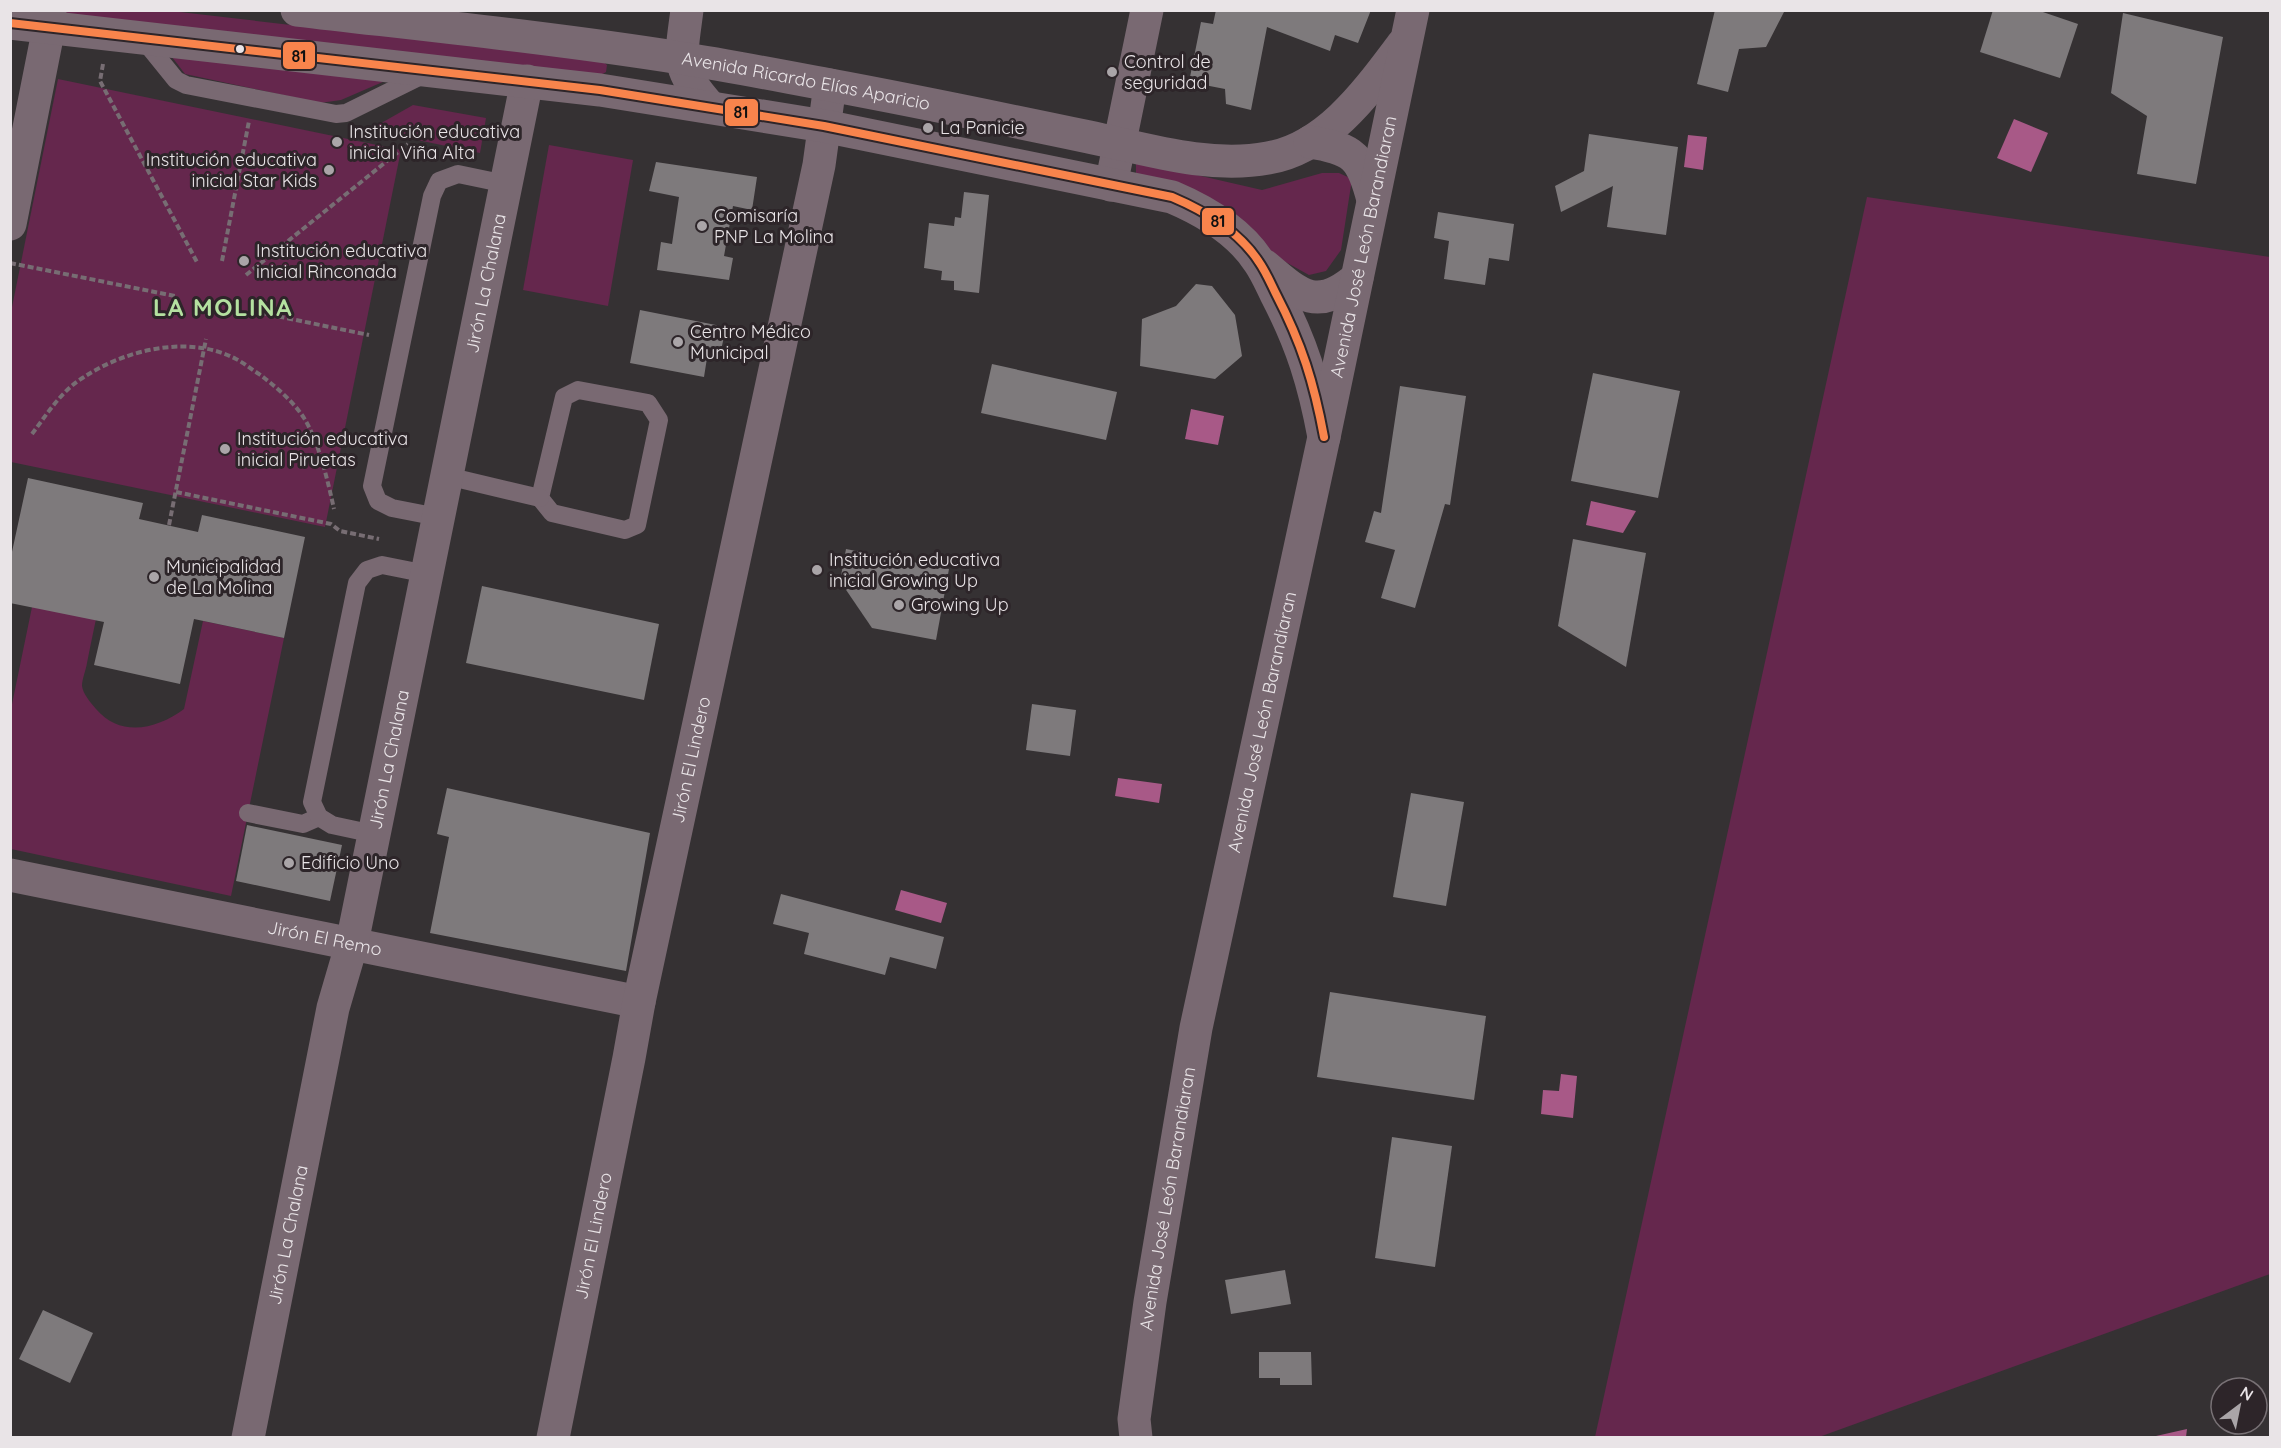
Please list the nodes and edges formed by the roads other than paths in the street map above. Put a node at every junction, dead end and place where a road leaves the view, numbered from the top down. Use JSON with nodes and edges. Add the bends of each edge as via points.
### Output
{"nodes":[{"id":1,"x":297,"y":10,"type":"edge"},
{"id":2,"x":687,"y":10,"type":"edge"},
{"id":3,"x":1147,"y":10,"type":"edge"},
{"id":4,"x":50,"y":19,"type":"edge"},
{"id":5,"x":10,"y":22,"type":"edge"},
{"id":6,"x":1410,"y":24,"type":"edge"},
{"id":7,"x":142,"y":38,"type":"junction"},
{"id":8,"x":608,"y":48,"type":"junction"},
{"id":9,"x":681,"y":58,"type":"junction"},
{"id":10,"x":434,"y":70,"type":"junction"},
{"id":11,"x":527,"y":81,"type":"junction"},
{"id":12,"x":830,"y":85,"type":"junction"},
{"id":13,"x":600,"y":90,"type":"junction"},
{"id":14,"x":709,"y":106,"type":"junction"},
{"id":15,"x":824,"y":126,"type":"junction"},
{"id":16,"x":1310,"y":142,"type":"junction"},
{"id":17,"x":1121,"y":144,"type":"junction"},
{"id":18,"x":506,"y":184,"type":"junction"},
{"id":19,"x":1111,"y":185,"type":"junction"},
{"id":20,"x":1373,"y":200,"type":"junction"},
{"id":21,"x":10,"y":224,"type":"edge"},
{"id":22,"x":1259,"y":261,"type":"junction"},
{"id":23,"x":1357,"y":278,"type":"junction"},
{"id":24,"x":1324,"y":437,"type":"junction"},
{"id":25,"x":447,"y":476,"type":"junction"},
{"id":26,"x":540,"y":498,"type":"junction"},
{"id":27,"x":438,"y":517,"type":"junction"},
{"id":28,"x":427,"y":574,"type":"junction"},
{"id":29,"x":248,"y":813,"type":"dead end"},
{"id":30,"x":319,"y":817,"type":"junction"},
{"id":31,"x":374,"y":834,"type":"junction"},
{"id":32,"x":10,"y":874,"type":"edge"},
{"id":33,"x":352,"y":944,"type":"junction"},
{"id":34,"x":639,"y":1002,"type":"junction"},
{"id":35,"x":248,"y":1437,"type":"edge"},
{"id":36,"x":553,"y":1437,"type":"edge"},
{"id":37,"x":1136,"y":1437,"type":"edge"}],
"edges":[{"from":1,"to":8,"type":"street","name":"Avenida Ricardo Elías Aparicio"},
{"from":2,"to":9,"type":"street"},
{"from":3,"to":17,"type":"street"},
{"from":4,"to":5,"type":"street"},
{"from":4,"to":7,"type":"street"},
{"from":4,"to":21,"type":"street"},
{"from":6,"to":16,"type":"street","name":"Avenida Ricardo Elías Aparicio","via":[[1356,102]]},
{"from":6,"to":20,"type":"street","name":"Avenida José León Barandiaran"},
{"from":7,"to":10,"type":"street"},
{"from":7,"to":10,"type":"lane","via":[[177,80],[186,85],[336,114],[346,113]]},
{"from":8,"to":9,"type":"street","name":"Avenida Ricardo Elías Aparicio"},
{"from":8,"to":13,"type":"street","via":[[617,56],[620,66],[613,84]]},
{"from":9,"to":12,"type":"street","name":"Avenida Ricardo Elías Aparicio"},
{"from":9,"to":14,"type":"street","via":[[694,90]]},
{"from":10,"to":11,"type":"street"},
{"from":11,"to":13,"type":"street"},
{"from":11,"to":18,"type":"street","name":"Jirón La Chalana"},
{"from":12,"to":15,"type":"street","name":"Jirón El Lindero"},
{"from":12,"to":17,"type":"street","name":"Avenida Ricardo Elías Aparicio"},
{"from":13,"to":14,"type":"street"},
{"from":14,"to":15,"type":"street"},
{"from":15,"to":19,"type":"street"},
{"from":15,"to":34,"type":"street","name":"Jirón El Lindero","via":[[819,165]]},
{"from":16,"to":17,"type":"street","name":"Avenida Ricardo Elías Aparicio","via":[[1272,158],[1245,161],[1217,161]]},
{"from":16,"to":20,"type":"street","via":[[1347,151],[1361,164]]},
{"from":17,"to":19,"type":"street"},
{"from":18,"to":25,"type":"street","name":"Jirón La Chalana"},
{"from":18,"to":27,"type":"lane","via":[[458,174],[439,181],[432,196],[372,486],[378,501],[385,505]]},
{"from":19,"to":22,"type":"street","via":[[1172,197],[1199,208],[1222,224]]},
{"from":20,"to":23,"type":"street","name":"Avenida José León Barandiaran"},
{"from":22,"to":23,"type":"street","via":[[1293,290],[1309,296],[1327,297]]},
{"from":22,"to":24,"type":"street","via":[[1300,344],[1315,390]]},
{"from":23,"to":24,"type":"street","name":"Avenida José León Barandiaran"},
{"from":24,"to":37,"type":"street","name":"Avenida José León Barandiaran","via":[[1196,1028],[1150,1302],[1134,1419]]},
{"from":25,"to":26,"type":"lane"},
{"from":25,"to":27,"type":"street","name":"Jirón La Chalana"},
{"from":26,"to":26,"type":"lane","via":[[552,513],[625,530],[637,525],[659,420],[648,403],[578,390],[564,397]]},
{"from":27,"to":28,"type":"street","name":"Jirón La Chalana"},
{"from":28,"to":30,"type":"lane","via":[[382,565],[367,570],[357,583],[312,802]]},
{"from":28,"to":31,"type":"street","name":"Jirón La Chalana"},
{"from":29,"to":30,"type":"lane","via":[[303,824]]},
{"from":30,"to":31,"type":"lane","via":[[332,825]]},
{"from":31,"to":33,"type":"street","name":"Jirón La Chalana"},
{"from":32,"to":33,"type":"street","name":"Jirón El Remo"},
{"from":33,"to":34,"type":"street","name":"Jirón El Remo"},
{"from":33,"to":35,"type":"street","name":"Jirón La Chalana","via":[[333,1008]]},
{"from":34,"to":36,"type":"street","name":"Jirón El Lindero"}]}
